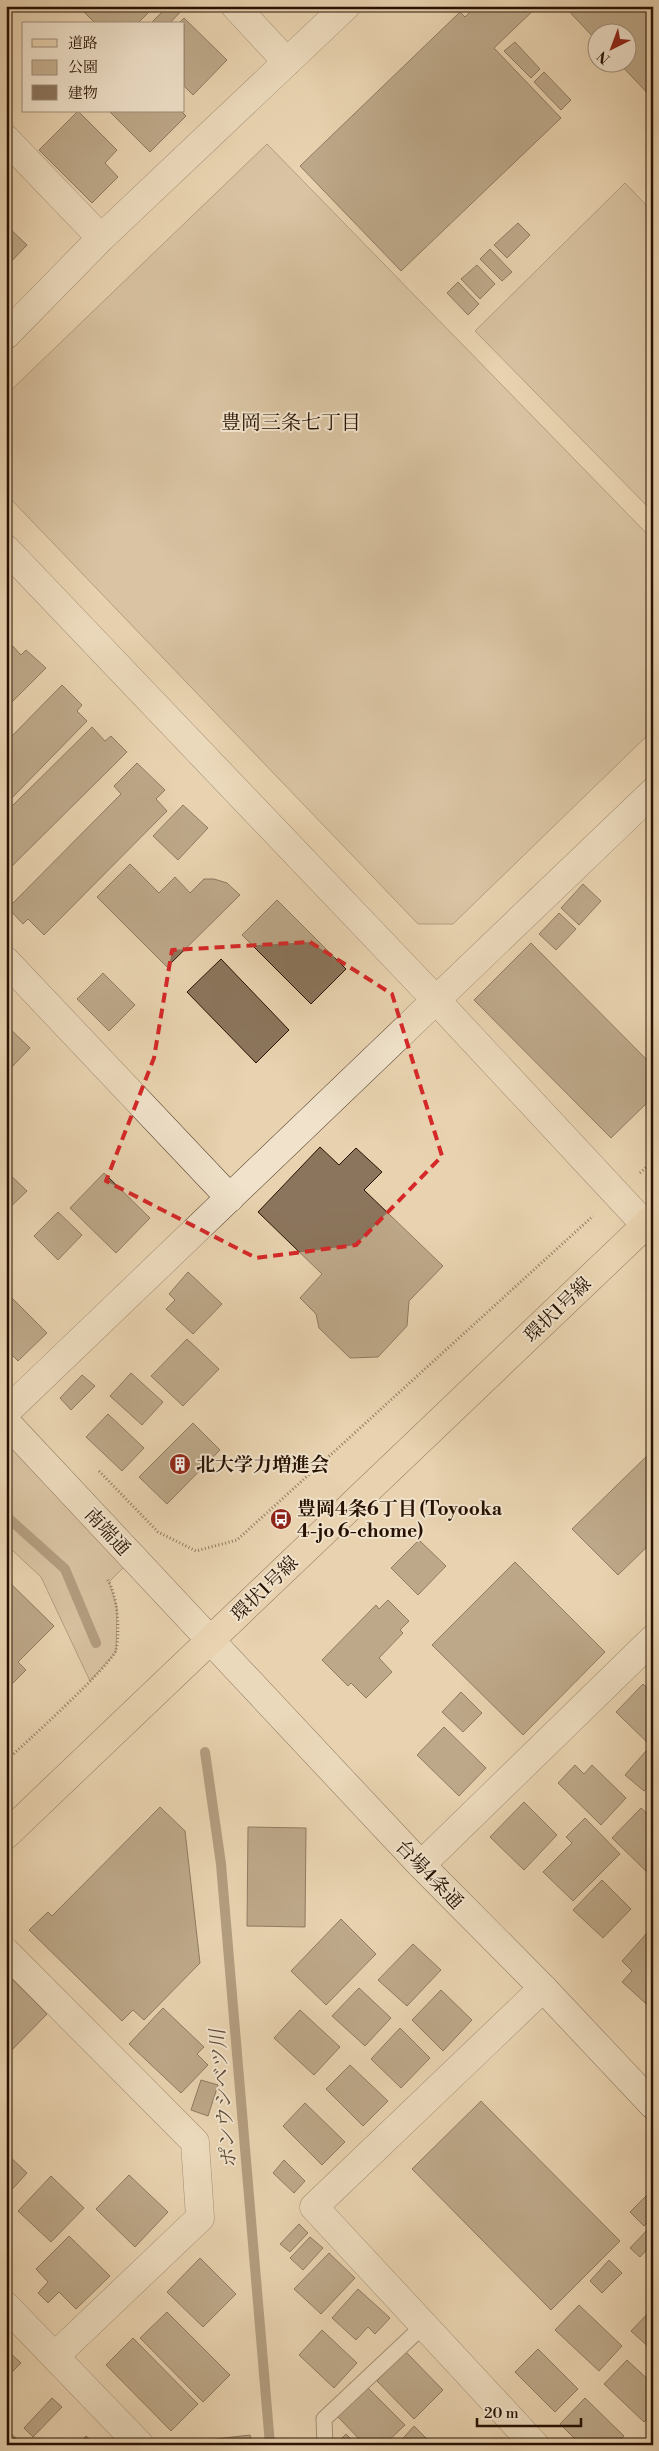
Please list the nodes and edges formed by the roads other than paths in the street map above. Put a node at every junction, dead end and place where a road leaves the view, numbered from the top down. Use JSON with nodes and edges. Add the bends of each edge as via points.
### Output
{"nodes":[{"id":1,"x":235,"y":6,"type":"edge"},
{"id":2,"x":346,"y":6,"type":"edge"},
{"id":3,"x":286,"y":62,"type":"junction"},
{"id":4,"x":6,"y":139,"type":"edge"},
{"id":5,"x":101,"y":238,"type":"junction"},
{"id":6,"x":6,"y":335,"type":"edge"},
{"id":7,"x":6,"y":549,"type":"edge"},
{"id":8,"x":653,"y":792,"type":"edge"},
{"id":9,"x":6,"y":961,"type":"edge"},
{"id":10,"x":437,"y":1001,"type":"junction"},
{"id":11,"x":230,"y":1198,"type":"junction"},
{"id":12,"x":650,"y":1225,"type":"edge"},
{"id":13,"x":6,"y":1412,"type":"edge"},
{"id":14,"x":6,"y":1422,"type":"edge"},
{"id":15,"x":210,"y":1640,"type":"junction"},
{"id":16,"x":652,"y":1641,"type":"edge"},
{"id":17,"x":6,"y":1835,"type":"edge"},
{"id":18,"x":420,"y":1865,"type":"junction"},
{"id":19,"x":6,"y":1952,"type":"edge"},
{"id":20,"x":543,"y":1988,"type":"junction"},
{"id":21,"x":653,"y":2105,"type":"edge"},
{"id":22,"x":6,"y":2306,"type":"edge"},
{"id":23,"x":424,"y":2325,"type":"junction"},
{"id":24,"x":55,"y":2356,"type":"junction"},
{"id":25,"x":140,"y":2445,"type":"edge"},
{"id":26,"x":325,"y":2445,"type":"edge"},
{"id":27,"x":536,"y":2445,"type":"edge"}],
"edges":[{"from":1,"to":3,"type":"street"},
{"from":2,"to":3,"type":"street"},
{"from":3,"to":5,"type":"street"},
{"from":4,"to":5,"type":"street"},
{"from":5,"to":6,"type":"street"},
{"from":7,"to":10,"type":"street"},
{"from":8,"to":10,"type":"street"},
{"from":9,"to":11,"type":"street"},
{"from":10,"to":11,"type":"street"},
{"from":10,"to":12,"type":"street"},
{"from":11,"to":13,"type":"street"},
{"from":12,"to":15,"type":"main road","name":"環状1号線"},
{"from":14,"to":15,"type":"street","name":"南端通"},
{"from":15,"to":17,"type":"main road","name":"環状1号線"},
{"from":15,"to":18,"type":"street","name":"台場4条通"},
{"from":16,"to":18,"type":"street"},
{"from":18,"to":20,"type":"street","name":"台場4条通"},
{"from":19,"to":24,"type":"street","via":[[195,2142],[200,2218]]},
{"from":20,"to":21,"type":"street","name":"台場4条通"},
{"from":20,"to":23,"type":"street","via":[[314,2207]]},
{"from":22,"to":24,"type":"street"},
{"from":23,"to":26,"type":"lane","via":[[324,2419]]},
{"from":23,"to":27,"type":"street"},
{"from":24,"to":25,"type":"street"}]}
